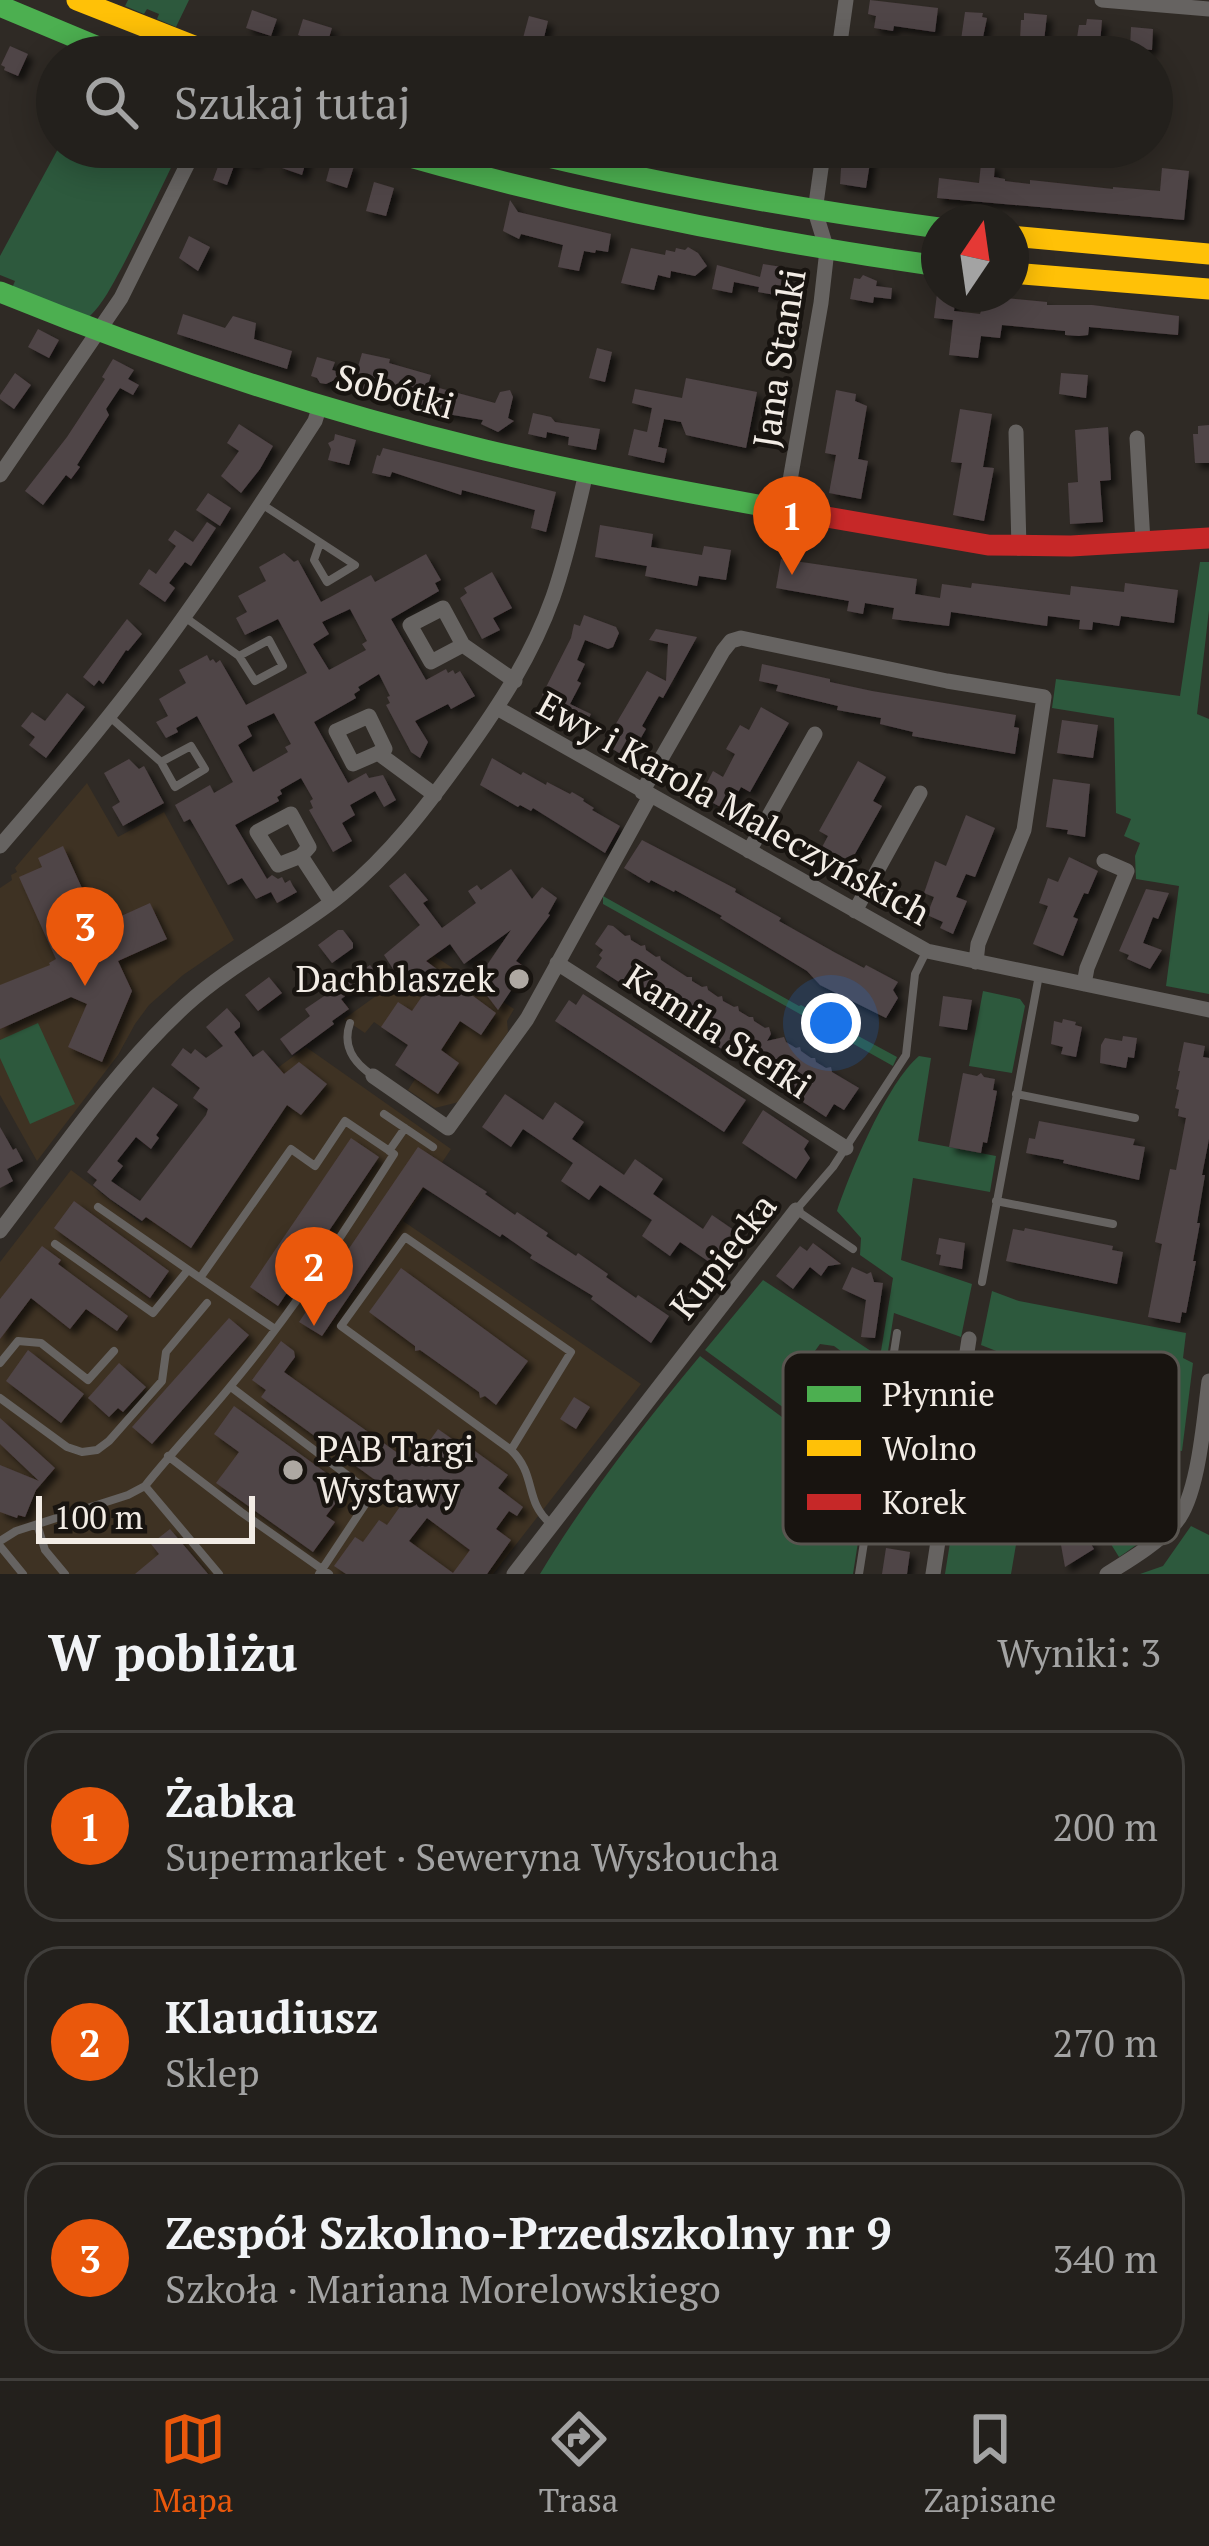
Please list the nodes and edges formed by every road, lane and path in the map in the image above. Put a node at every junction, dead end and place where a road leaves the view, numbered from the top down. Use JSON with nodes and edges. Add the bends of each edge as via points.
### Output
{"nodes":[{"id":1,"x":77,"y":0,"type":"edge"},
{"id":2,"x":846,"y":0,"type":"edge"},
{"id":3,"x":1102,"y":0,"type":"edge"},
{"id":4,"x":0,"y":5,"type":"edge"},
{"id":5,"x":1198,"y":5,"type":"edge"},
{"id":6,"x":73,"y":36,"type":"edge"},
{"id":7,"x":169,"y":36,"type":"edge"},
{"id":8,"x":841,"y":36,"type":"edge"},
{"id":9,"x":186,"y":168,"type":"edge"},
{"id":10,"x":448,"y":168,"type":"edge"},
{"id":11,"x":594,"y":168,"type":"edge"},
{"id":12,"x":821,"y":168,"type":"edge"},
{"id":13,"x":814,"y":211,"type":"junction"},
{"id":14,"x":921,"y":226,"type":"edge"},
{"id":15,"x":1029,"y":238,"type":"edge"},
{"id":16,"x":827,"y":250,"type":"junction"},
{"id":17,"x":1209,"y":254,"type":"edge"},
{"id":18,"x":921,"y":263,"type":"edge"},
{"id":19,"x":1029,"y":274,"type":"edge"},
{"id":20,"x":1209,"y":289,"type":"edge"},
{"id":21,"x":0,"y":292,"type":"edge"},
{"id":22,"x":98,"y":332,"type":"junction"},
{"id":23,"x":320,"y":405,"type":"junction"},
{"id":24,"x":1016,"y":432,"type":"dead end"},
{"id":25,"x":1137,"y":438,"type":"dead end"},
{"id":26,"x":586,"y":473,"type":"junction"},
{"id":27,"x":0,"y":476,"type":"edge"},
{"id":28,"x":262,"y":504,"type":"junction"},
{"id":29,"x":785,"y":508,"type":"junction"},
{"id":30,"x":1209,"y":538,"type":"edge"},
{"id":31,"x":1143,"y":542,"type":"junction"},
{"id":32,"x":320,"y":543,"type":"junction"},
{"id":33,"x":1019,"y":548,"type":"junction"},
{"id":34,"x":184,"y":617,"type":"junction"},
{"id":35,"x":463,"y":645,"type":"dead end"},
{"id":36,"x":239,"y":656,"type":"junction"},
{"id":37,"x":515,"y":681,"type":"junction"},
{"id":38,"x":496,"y":708,"type":"junction"},
{"id":39,"x":109,"y":716,"type":"junction"},
{"id":40,"x":815,"y":734,"type":"dead end"},
{"id":41,"x":378,"y":752,"type":"dead end"},
{"id":42,"x":160,"y":762,"type":"junction"},
{"id":43,"x":646,"y":794,"type":"junction"},
{"id":44,"x":920,"y":794,"type":"dead end"},
{"id":45,"x":435,"y":795,"type":"junction"},
{"id":46,"x":0,"y":846,"type":"edge"},
{"id":47,"x":749,"y":851,"type":"junction"},
{"id":48,"x":301,"y":856,"type":"dead end"},
{"id":49,"x":1104,"y":861,"type":"dead end"},
{"id":50,"x":332,"y":902,"type":"junction"},
{"id":51,"x":855,"y":911,"type":"junction"},
{"id":52,"x":927,"y":951,"type":"junction"},
{"id":53,"x":976,"y":962,"type":"junction"},
{"id":54,"x":557,"y":963,"type":"junction"},
{"id":55,"x":1039,"y":974,"type":"junction"},
{"id":56,"x":1084,"y":984,"type":"junction"},
{"id":57,"x":1209,"y":1010,"type":"edge"},
{"id":58,"x":350,"y":1023,"type":"dead end"},
{"id":59,"x":373,"y":1076,"type":"joint"},
{"id":60,"x":1016,"y":1094,"type":"junction"},
{"id":61,"x":384,"y":1114,"type":"dead end"},
{"id":62,"x":1135,"y":1118,"type":"dead end"},
{"id":63,"x":405,"y":1128,"type":"junction"},
{"id":64,"x":433,"y":1147,"type":"dead end"},
{"id":65,"x":846,"y":1148,"type":"junction"},
{"id":66,"x":389,"y":1151,"type":"junction"},
{"id":67,"x":996,"y":1201,"type":"junction"},
{"id":68,"x":98,"y":1207,"type":"dead end"},
{"id":69,"x":796,"y":1210,"type":"junction"},
{"id":70,"x":3,"y":1221,"type":"edge"},
{"id":71,"x":1113,"y":1224,"type":"dead end"},
{"id":72,"x":55,"y":1244,"type":"dead end"},
{"id":73,"x":853,"y":1249,"type":"dead end"},
{"id":74,"x":188,"y":1270,"type":"junction"},
{"id":75,"x":200,"y":1278,"type":"junction"},
{"id":76,"x":982,"y":1282,"type":"dead end"},
{"id":77,"x":207,"y":1303,"type":"dead end"},
{"id":78,"x":274,"y":1329,"type":"junction"},
{"id":79,"x":897,"y":1333,"type":"dead end"},
{"id":80,"x":969,"y":1339,"type":"dead end"},
{"id":81,"x":114,"y":1351,"type":"dead end"},
{"id":82,"x":894,"y":1352,"type":"edge"},
{"id":83,"x":967,"y":1352,"type":"edge"},
{"id":84,"x":0,"y":1363,"type":"edge"},
{"id":85,"x":1209,"y":1381,"type":"edge"},
{"id":86,"x":231,"y":1387,"type":"junction"},
{"id":87,"x":0,"y":1398,"type":"edge"},
{"id":88,"x":511,"y":1450,"type":"junction"},
{"id":89,"x":169,"y":1456,"type":"junction"},
{"id":90,"x":145,"y":1486,"type":"junction"},
{"id":91,"x":1179,"y":1519,"type":"edge"},
{"id":92,"x":551,"y":1523,"type":"junction"},
{"id":93,"x":37,"y":1524,"type":"junction"},
{"id":94,"x":0,"y":1544,"type":"edge"},
{"id":95,"x":864,"y":1544,"type":"edge"},
{"id":96,"x":938,"y":1544,"type":"edge"},
{"id":97,"x":1150,"y":1544,"type":"edge"},
{"id":98,"x":323,"y":1572,"type":"edge"},
{"id":99,"x":516,"y":1573,"type":"edge"},
{"id":100,"x":22,"y":1574,"type":"edge"},
{"id":101,"x":65,"y":1574,"type":"edge"},
{"id":102,"x":219,"y":1574,"type":"edge"},
{"id":103,"x":859,"y":1574,"type":"edge"},
{"id":104,"x":933,"y":1574,"type":"edge"},
{"id":105,"x":1107,"y":1574,"type":"edge"}],
"edges":[{"from":1,"to":7,"type":"street"},
{"from":2,"to":8,"type":"street"},
{"from":3,"to":5,"type":"street"},
{"from":4,"to":6,"type":"street"},
{"from":9,"to":22,"type":"street"},
{"from":10,"to":16,"type":"street","via":[[644,217]]},
{"from":11,"to":13,"type":"street"},
{"from":12,"to":13,"type":"street","name":"Jana Stanki"},
{"from":13,"to":14,"type":"street"},
{"from":13,"to":16,"type":"street","name":"Jana Stanki"},
{"from":15,"to":17,"type":"street"},
{"from":16,"to":18,"type":"street"},
{"from":16,"to":29,"type":"street","name":"Jana Stanki"},
{"from":19,"to":20,"type":"street"},
{"from":21,"to":22,"type":"street","name":"Sobótki"},
{"from":22,"to":23,"type":"street","name":"Sobótki"},
{"from":22,"to":27,"type":"street"},
{"from":23,"to":26,"type":"street","name":"Sobótki"},
{"from":23,"to":28,"type":"street"},
{"from":24,"to":33,"type":"street"},
{"from":25,"to":31,"type":"street"},
{"from":26,"to":29,"type":"street","name":"Sobótki"},
{"from":26,"to":37,"type":"street","via":[[553,598]]},
{"from":28,"to":32,"type":"lane"},
{"from":28,"to":34,"type":"street"},
{"from":29,"to":33,"type":"street","name":"Sobótki"},
{"from":30,"to":31,"type":"street","name":"Sobótki"},
{"from":31,"to":33,"type":"street","name":"Sobótki"},
{"from":32,"to":32,"type":"lane","via":[[338,554],[355,565],[327,582],[314,560]]},
{"from":34,"to":36,"type":"lane"},
{"from":34,"to":39,"type":"street"},
{"from":35,"to":37,"type":"street"},
{"from":36,"to":36,"type":"lane","via":[[269,640],[283,666],[255,681]]},
{"from":37,"to":38,"type":"street"},
{"from":38,"to":43,"type":"street","name":"Ewy i Karola Maleczyńskich"},
{"from":38,"to":45,"type":"street"},
{"from":39,"to":42,"type":"lane"},
{"from":39,"to":46,"type":"street"},
{"from":40,"to":47,"type":"street"},
{"from":41,"to":45,"type":"street"},
{"from":42,"to":42,"type":"lane","via":[[191,746],[205,770],[175,787]]},
{"from":43,"to":47,"type":"street","name":"Ewy i Karola Maleczyńskich"},
{"from":43,"to":53,"type":"street","via":[[724,651],[741,638],[1043,697],[1024,830]]},
{"from":43,"to":54,"type":"street"},
{"from":44,"to":51,"type":"street"},
{"from":45,"to":50,"type":"street"},
{"from":47,"to":51,"type":"street","name":"Ewy i Karola Maleczyńskich"},
{"from":48,"to":50,"type":"street"},
{"from":49,"to":56,"type":"street","via":[[1127,871]]},
{"from":50,"to":70,"type":"street","via":[[187,1004]]},
{"from":51,"to":52,"type":"street","name":"Ewy i Karola Maleczyńskich"},
{"from":52,"to":53,"type":"street","name":"Ewy i Karola Maleczyńskich"},
{"from":52,"to":65,"type":"lane","name":"Kupiecka","via":[[915,974],[906,1055]]},
{"from":53,"to":55,"type":"street","name":"Ewy i Karola Maleczyńskich"},
{"from":54,"to":59,"type":"street","via":[[448,1128]]},
{"from":54,"to":65,"type":"street","name":"Kamila Stefki"},
{"from":55,"to":56,"type":"street","name":"Ewy i Karola Maleczyńskich"},
{"from":55,"to":60,"type":"lane"},
{"from":56,"to":57,"type":"street","name":"Ewy i Karola Maleczyńskich"},
{"from":58,"to":59,"type":"lane","via":[[351,1054]]},
{"from":60,"to":62,"type":"lane"},
{"from":60,"to":67,"type":"lane"},
{"from":61,"to":63,"type":"lane"},
{"from":63,"to":64,"type":"lane"},
{"from":63,"to":66,"type":"lane"},
{"from":65,"to":69,"type":"lane","name":"Kupiecka"},
{"from":66,"to":75,"type":"lane","via":[[345,1121],[315,1166],[291,1149]]},
{"from":66,"to":78,"type":"lane"},
{"from":67,"to":71,"type":"lane"},
{"from":67,"to":76,"type":"lane"},
{"from":68,"to":74,"type":"lane"},
{"from":69,"to":73,"type":"lane"},
{"from":69,"to":92,"type":"street","name":"Kupiecka"},
{"from":72,"to":74,"type":"lane","via":[[153,1313]]},
{"from":74,"to":75,"type":"lane"},
{"from":75,"to":78,"type":"lane"},
{"from":77,"to":87,"type":"lane","via":[[166,1352],[162,1381],[97,1450],[67,1447]]},
{"from":78,"to":86,"type":"lane"},
{"from":79,"to":82,"type":"lane"},
{"from":80,"to":83,"type":"street"},
{"from":81,"to":84,"type":"lane","via":[[88,1380],[41,1343],[18,1341]]},
{"from":85,"to":91,"type":"street"},
{"from":86,"to":89,"type":"lane"},
{"from":86,"to":98,"type":"lane","via":[[372,1494]]},
{"from":88,"to":88,"type":"lane","via":[[571,1352],[405,1237],[341,1326]]},
{"from":88,"to":92,"type":"lane","via":[[524,1462],[538,1512]]},
{"from":89,"to":90,"type":"lane"},
{"from":89,"to":98,"type":"lane"},
{"from":90,"to":93,"type":"lane"},
{"from":90,"to":102,"type":"lane"},
{"from":92,"to":99,"type":"street","name":"Kupiecka"},
{"from":93,"to":94,"type":"lane"},
{"from":93,"to":101,"type":"lane"},
{"from":94,"to":100,"type":"lane"},
{"from":95,"to":103,"type":"lane"},
{"from":96,"to":104,"type":"street"},
{"from":97,"to":105,"type":"street"}]}
